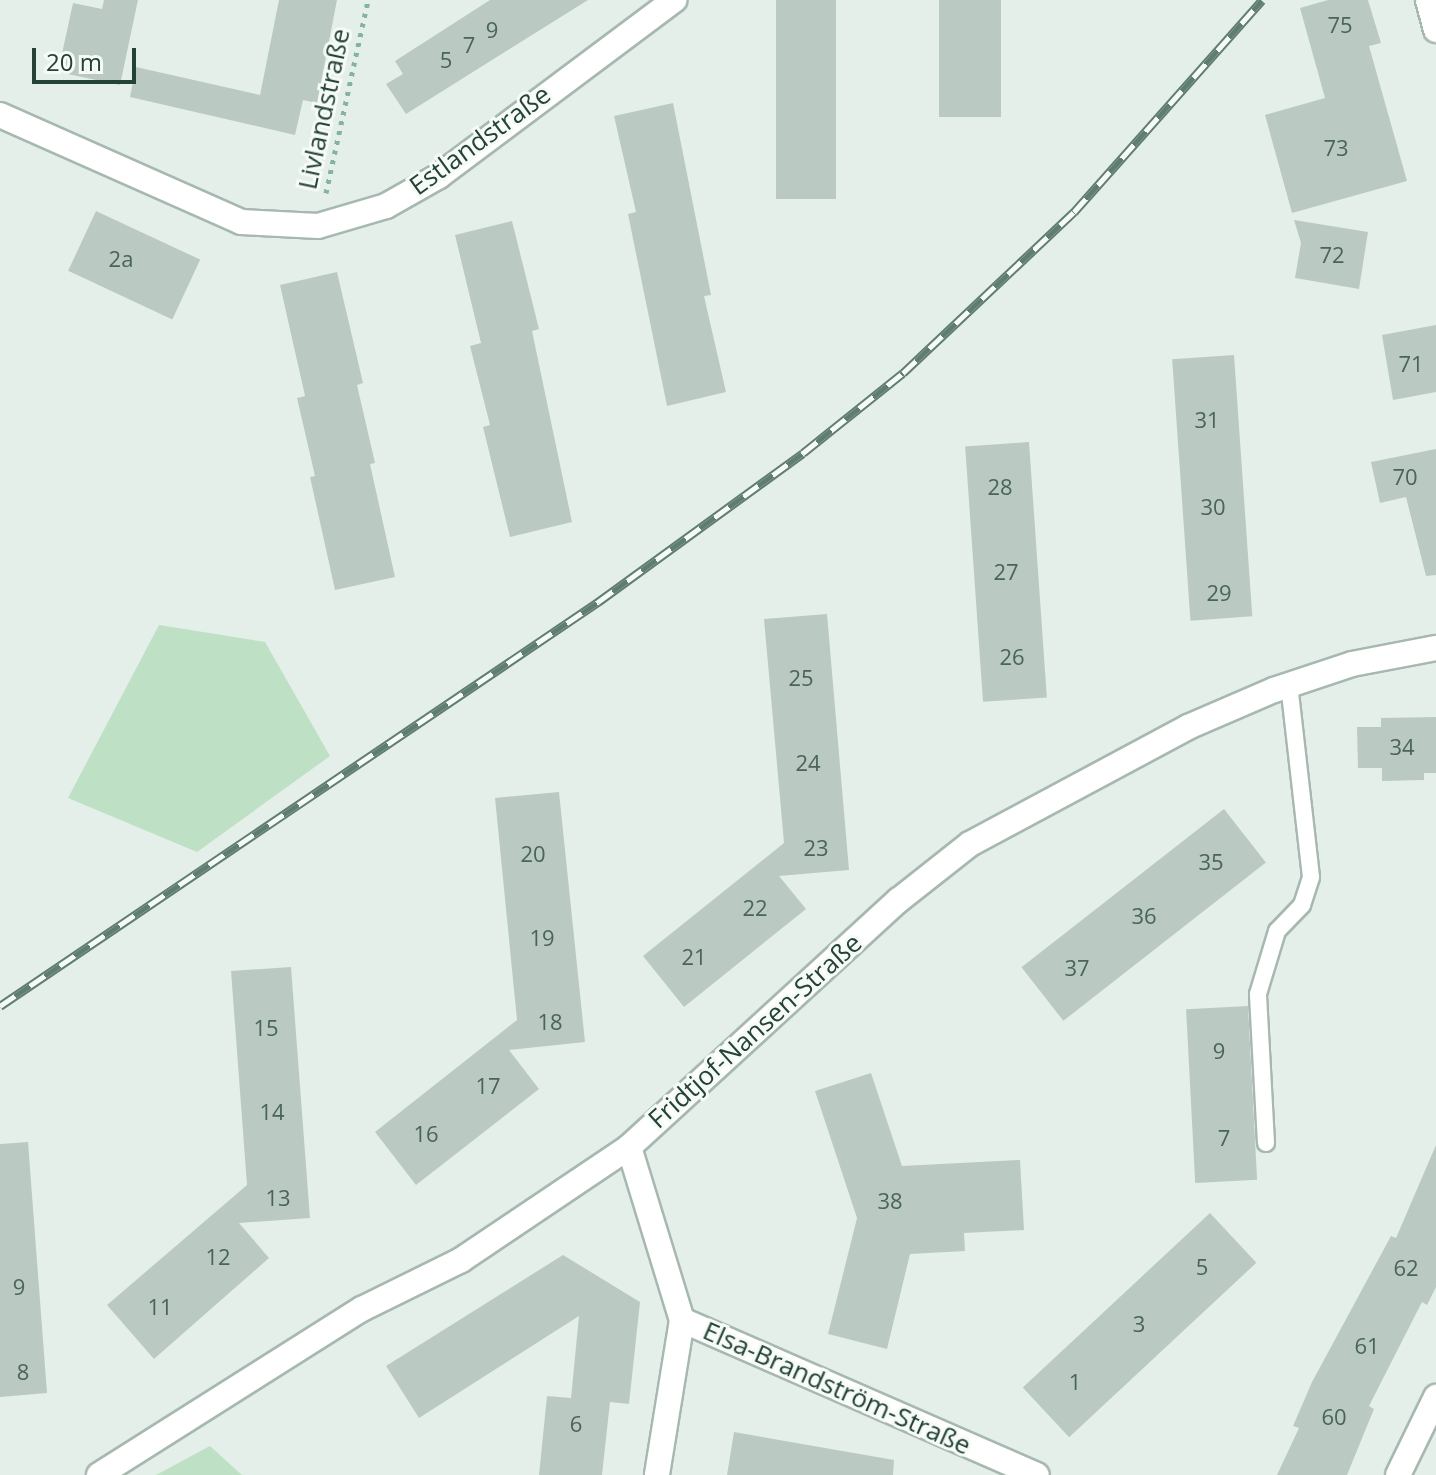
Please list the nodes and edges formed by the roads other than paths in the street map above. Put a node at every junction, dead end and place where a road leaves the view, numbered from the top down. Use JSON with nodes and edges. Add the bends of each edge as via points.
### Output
{"nodes":[{"id":1,"x":674,"y":0,"type":"edge"},
{"id":2,"x":1428,"y":0,"type":"edge"},
{"id":3,"x":1436,"y":30,"type":"edge"},
{"id":4,"x":0,"y":115,"type":"edge"},
{"id":5,"x":1436,"y":648,"type":"edge"},
{"id":6,"x":1289,"y":685,"type":"junction"},
{"id":7,"x":1266,"y":1143,"type":"dead end"},
{"id":8,"x":629,"y":1147,"type":"junction"},
{"id":9,"x":682,"y":1320,"type":"junction"},
{"id":10,"x":1436,"y":1397,"type":"edge"},
{"id":11,"x":99,"y":1475,"type":"edge"},
{"id":12,"x":657,"y":1475,"type":"edge"},
{"id":13,"x":1037,"y":1475,"type":"edge"},
{"id":14,"x":1398,"y":1475,"type":"edge"}],
"edges":[{"from":1,"to":4,"type":"street","name":"Estlandstraße","via":[[439,176],[386,206],[318,226],[241,222]]},
{"from":2,"to":3,"type":"street"},
{"from":5,"to":6,"type":"street","name":"Fridtjof-Nansen-Straße","via":[[1352,664]]},
{"from":6,"to":7,"type":"lane","via":[[1311,877],[1302,905],[1277,931],[1258,994]]},
{"from":6,"to":8,"type":"street","name":"Fridtjof-Nansen-Straße","via":[[1188,727],[970,844],[899,900]]},
{"from":8,"to":9,"type":"street"},
{"from":8,"to":11,"type":"street","name":"Fridtjof-Nansen-Straße","via":[[461,1260],[362,1309]]},
{"from":9,"to":12,"type":"street"},
{"from":9,"to":13,"type":"street","name":"Elsa-Brandström-Straße"},
{"from":10,"to":14,"type":"street"}]}
